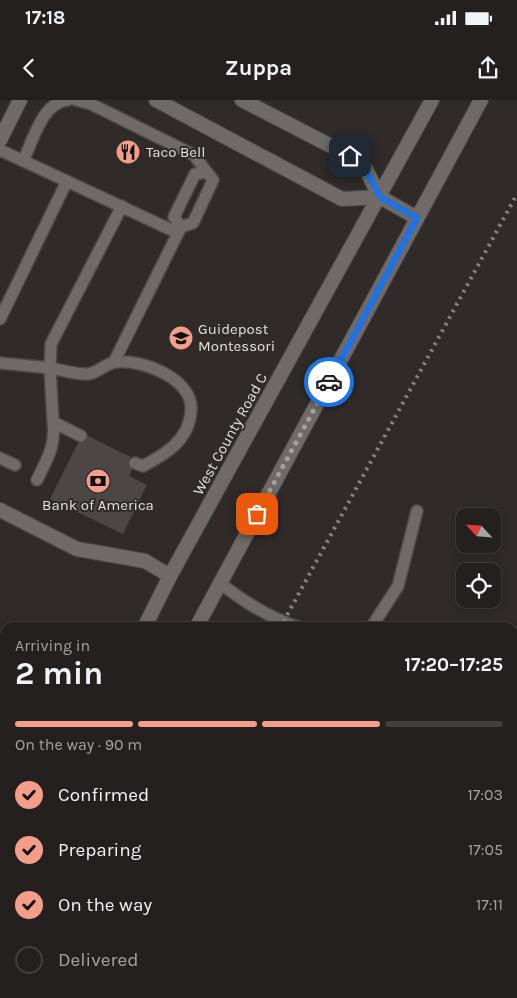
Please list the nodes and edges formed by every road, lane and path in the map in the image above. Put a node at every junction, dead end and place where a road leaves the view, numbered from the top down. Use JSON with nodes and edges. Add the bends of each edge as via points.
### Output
{"nodes":[{"id":1,"x":20,"y":100,"type":"edge"},
{"id":2,"x":68,"y":100,"type":"edge"},
{"id":3,"x":76,"y":100,"type":"edge"},
{"id":4,"x":156,"y":100,"type":"edge"},
{"id":5,"x":242,"y":100,"type":"edge"},
{"id":6,"x":432,"y":100,"type":"edge"},
{"id":7,"x":481,"y":100,"type":"edge"},
{"id":8,"x":0,"y":140,"type":"edge"},
{"id":9,"x":0,"y":150,"type":"edge"},
{"id":10,"x":23,"y":161,"type":"junction"},
{"id":11,"x":206,"y":172,"type":"junction"},
{"id":12,"x":67,"y":181,"type":"junction"},
{"id":13,"x":380,"y":197,"type":"junction"},
{"id":14,"x":122,"y":206,"type":"junction"},
{"id":15,"x":417,"y":218,"type":"junction"},
{"id":16,"x":179,"y":230,"type":"junction"},
{"id":17,"x":0,"y":319,"type":"edge"},
{"id":18,"x":114,"y":362,"type":"junction"},
{"id":19,"x":0,"y":363,"type":"edge"},
{"id":20,"x":50,"y":368,"type":"junction"},
{"id":21,"x":53,"y":422,"type":"junction"},
{"id":22,"x":81,"y":436,"type":"dead end"},
{"id":23,"x":0,"y":458,"type":"edge"},
{"id":24,"x":136,"y":463,"type":"dead end"},
{"id":25,"x":15,"y":465,"type":"dead end"},
{"id":26,"x":37,"y":480,"type":"dead end"},
{"id":27,"x":0,"y":510,"type":"edge"},
{"id":28,"x":417,"y":511,"type":"dead end"},
{"id":29,"x":170,"y":576,"type":"junction"},
{"id":30,"x":220,"y":583,"type":"junction"},
{"id":31,"x":147,"y":622,"type":"edge"},
{"id":32,"x":199,"y":622,"type":"edge"},
{"id":33,"x":281,"y":622,"type":"edge"},
{"id":34,"x":375,"y":622,"type":"edge"}],
"edges":[{"from":1,"to":8,"type":"main road"},
{"from":2,"to":10,"type":"lane","via":[[60,100],[47,110]]},
{"from":3,"to":11,"type":"lane","via":[[91,104],[194,155]]},
{"from":4,"to":13,"type":"main road","via":[[342,199]]},
{"from":5,"to":13,"type":"main road","via":[[362,162]]},
{"from":6,"to":13,"type":"main road","name":"West County Road C"},
{"from":7,"to":15,"type":"main road"},
{"from":9,"to":10,"type":"lane"},
{"from":10,"to":12,"type":"lane"},
{"from":11,"to":16,"type":"lane","via":[[195,174],[174,217]]},
{"from":11,"to":16,"type":"lane","via":[[213,180],[212,187],[193,223]]},
{"from":12,"to":14,"type":"lane"},
{"from":12,"to":17,"type":"lane"},
{"from":13,"to":15,"type":"main road"},
{"from":13,"to":29,"type":"main road","name":"West County Road C"},
{"from":14,"to":16,"type":"lane"},
{"from":14,"to":20,"type":"lane","via":[[51,344]]},
{"from":15,"to":30,"type":"main road"},
{"from":16,"to":18,"type":"lane"},
{"from":18,"to":20,"type":"lane","via":[[89,374]]},
{"from":18,"to":24,"type":"lane","via":[[133,361],[167,375],[189,397],[192,410],[189,423],[175,447],[143,466]]},
{"from":19,"to":20,"type":"lane"},
{"from":20,"to":21,"type":"lane"},
{"from":21,"to":22,"type":"lane"},
{"from":21,"to":26,"type":"lane","via":[[55,437]]},
{"from":23,"to":25,"type":"lane"},
{"from":27,"to":29,"type":"main road","via":[[78,549],[145,561]]},
{"from":28,"to":34,"type":"lane","via":[[398,586]]},
{"from":29,"to":31,"type":"main road","name":"West County Road C"},
{"from":30,"to":32,"type":"main road"},
{"from":30,"to":33,"type":"lane"}]}
